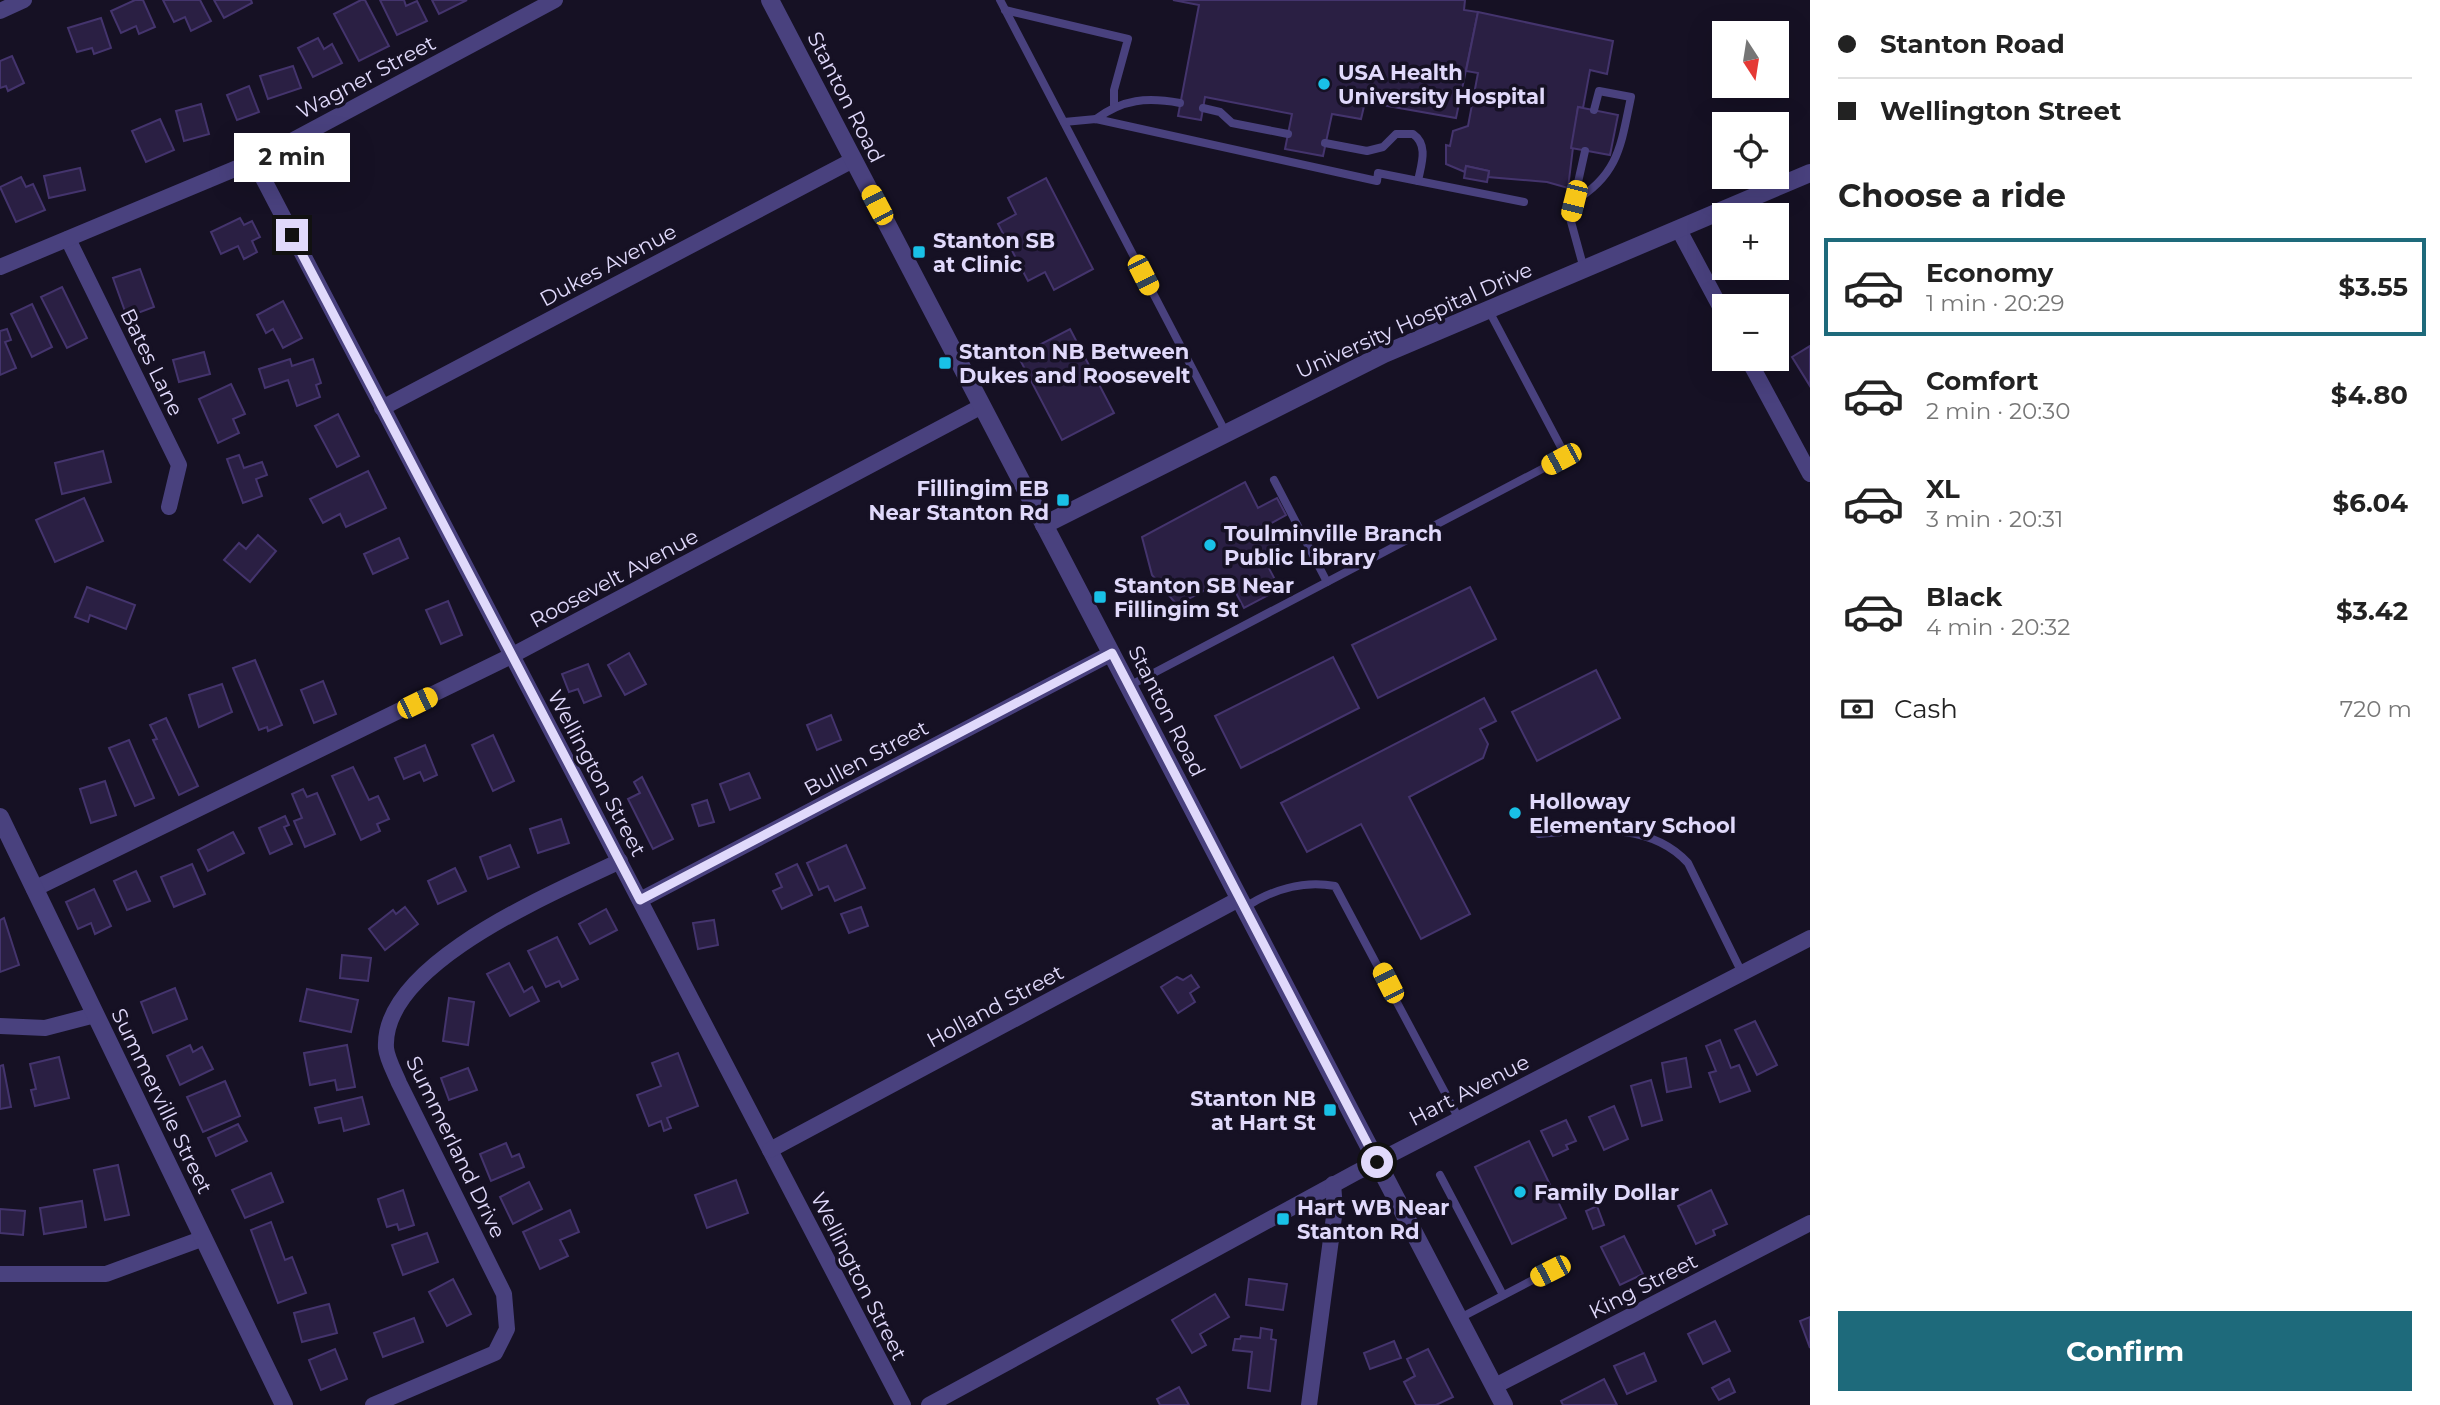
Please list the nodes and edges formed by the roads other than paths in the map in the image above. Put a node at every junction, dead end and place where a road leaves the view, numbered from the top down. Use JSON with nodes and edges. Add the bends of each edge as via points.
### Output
{"nodes":[{"id":1,"x":23,"y":0,"type":"edge"},
{"id":2,"x":555,"y":0,"type":"edge"},
{"id":3,"x":770,"y":0,"type":"edge"},
{"id":4,"x":1000,"y":0,"type":"edge"},
{"id":5,"x":1005,"y":10,"type":"junction"},
{"id":6,"x":0,"y":11,"type":"edge"},
{"id":7,"x":1180,"y":103,"type":"dead end"},
{"id":8,"x":1114,"y":107,"type":"junction"},
{"id":9,"x":1203,"y":108,"type":"dead end"},
{"id":10,"x":1594,"y":110,"type":"dead end"},
{"id":11,"x":1096,"y":119,"type":"junction"},
{"id":12,"x":1064,"y":122,"type":"junction"},
{"id":13,"x":1288,"y":134,"type":"dead end"},
{"id":14,"x":1325,"y":143,"type":"dead end"},
{"id":15,"x":1586,"y":151,"type":"dead end"},
{"id":16,"x":853,"y":160,"type":"junction"},
{"id":17,"x":254,"y":161,"type":"junction"},
{"id":18,"x":1810,"y":173,"type":"edge"},
{"id":19,"x":1418,"y":181,"type":"junction"},
{"id":20,"x":1574,"y":201,"type":"junction"},
{"id":21,"x":1524,"y":202,"type":"dead end"},
{"id":22,"x":1679,"y":230,"type":"junction"},
{"id":23,"x":68,"y":239,"type":"junction"},
{"id":24,"x":0,"y":267,"type":"edge"},
{"id":25,"x":1584,"y":270,"type":"junction"},
{"id":26,"x":1713,"y":294,"type":"edge"},
{"id":27,"x":1488,"y":309,"type":"junction"},
{"id":28,"x":1754,"y":371,"type":"edge"},
{"id":29,"x":982,"y":406,"type":"junction"},
{"id":30,"x":382,"y":408,"type":"junction"},
{"id":31,"x":1226,"y":433,"type":"junction"},
{"id":32,"x":1810,"y":474,"type":"edge"},
{"id":33,"x":1275,"y":480,"type":"dead end"},
{"id":34,"x":169,"y":507,"type":"dead end"},
{"id":35,"x":1044,"y":525,"type":"junction"},
{"id":36,"x":1327,"y":582,"type":"junction"},
{"id":37,"x":1112,"y":653,"type":"junction"},
{"id":38,"x":511,"y":656,"type":"junction"},
{"id":39,"x":1129,"y":686,"type":"junction"},
{"id":40,"x":0,"y":817,"type":"edge"},
{"id":41,"x":1539,"y":835,"type":"dead end"},
{"id":42,"x":620,"y":861,"type":"junction"},
{"id":43,"x":34,"y":889,"type":"junction"},
{"id":44,"x":640,"y":900,"type":"junction"},
{"id":45,"x":1241,"y":903,"type":"junction"},
{"id":46,"x":1810,"y":938,"type":"edge"},
{"id":47,"x":1742,"y":973,"type":"junction"},
{"id":48,"x":95,"y":1015,"type":"junction"},
{"id":49,"x":0,"y":1026,"type":"edge"},
{"id":50,"x":1459,"y":1119,"type":"junction"},
{"id":51,"x":770,"y":1150,"type":"junction"},
{"id":52,"x":1377,"y":1162,"type":"junction"},
{"id":53,"x":1440,"y":1175,"type":"dead end"},
{"id":54,"x":1333,"y":1184,"type":"junction"},
{"id":55,"x":1810,"y":1223,"type":"edge"},
{"id":56,"x":204,"y":1238,"type":"junction"},
{"id":57,"x":1550,"y":1271,"type":"dead end"},
{"id":58,"x":0,"y":1274,"type":"edge"},
{"id":59,"x":1503,"y":1295,"type":"junction"},
{"id":60,"x":1460,"y":1318,"type":"junction"},
{"id":61,"x":1495,"y":1386,"type":"junction"},
{"id":62,"x":284,"y":1405,"type":"edge"},
{"id":63,"x":373,"y":1405,"type":"edge"},
{"id":64,"x":903,"y":1405,"type":"edge"},
{"id":65,"x":929,"y":1405,"type":"edge"},
{"id":66,"x":1309,"y":1405,"type":"edge"},
{"id":67,"x":1504,"y":1405,"type":"edge"}],
"edges":[{"from":1,"to":6,"type":"street"},
{"from":2,"to":17,"type":"street","name":"Wagner Street"},
{"from":3,"to":16,"type":"street","name":"Stanton Road"},
{"from":4,"to":5,"type":"lane"},
{"from":5,"to":8,"type":"lane","via":[[1128,39]]},
{"from":5,"to":12,"type":"lane"},
{"from":7,"to":8,"type":"lane","via":[[1146,99]]},
{"from":8,"to":11,"type":"lane"},
{"from":9,"to":13,"type":"lane","via":[[1220,112],[1232,123]]},
{"from":10,"to":20,"type":"lane","via":[[1599,91],[1630,97],[1620,148],[1605,179]]},
{"from":11,"to":12,"type":"lane"},
{"from":11,"to":19,"type":"lane","via":[[1377,181],[1378,173]]},
{"from":12,"to":31,"type":"lane"},
{"from":14,"to":19,"type":"lane","via":[[1367,151],[1383,147],[1396,134],[1413,134],[1423,151]]},
{"from":15,"to":20,"type":"lane"},
{"from":16,"to":29,"type":"street","name":"Stanton Road"},
{"from":16,"to":30,"type":"street","name":"Dukes Avenue"},
{"from":17,"to":23,"type":"street","name":"Wagner Street"},
{"from":17,"to":30,"type":"street","name":"Wellington Street"},
{"from":18,"to":22,"type":"street","name":"University Hospital Drive"},
{"from":19,"to":21,"type":"lane"},
{"from":20,"to":25,"type":"lane","via":[[1571,231]]},
{"from":22,"to":25,"type":"street","name":"University Hospital Drive"},
{"from":22,"to":26,"type":"street"},
{"from":23,"to":24,"type":"street","name":"Wagner Street"},
{"from":23,"to":34,"type":"street","name":"Bates Lane","via":[[179,465]]},
{"from":25,"to":27,"type":"street","name":"University Hospital Drive"},
{"from":27,"to":31,"type":"street","name":"University Hospital Drive","via":[[1384,354]]},
{"from":27,"to":36,"type":"lane","via":[[1562,449],[1561,459]]},
{"from":28,"to":32,"type":"street"},
{"from":29,"to":35,"type":"street","name":"Stanton Road"},
{"from":29,"to":38,"type":"street","name":"Roosevelt Avenue"},
{"from":30,"to":38,"type":"street","name":"Wellington Street"},
{"from":31,"to":35,"type":"street","name":"University Hospital Drive"},
{"from":33,"to":36,"type":"lane"},
{"from":35,"to":37,"type":"street","name":"Stanton Road"},
{"from":36,"to":39,"type":"lane"},
{"from":37,"to":39,"type":"street","name":"Stanton Road"},
{"from":37,"to":44,"type":"street","name":"Bullen Street"},
{"from":38,"to":42,"type":"street","name":"Wellington Street"},
{"from":38,"to":43,"type":"street","name":"Roosevelt Avenue"},
{"from":39,"to":45,"type":"street","name":"Stanton Road"},
{"from":40,"to":43,"type":"street","name":"Summerville Street"},
{"from":41,"to":47,"type":"lane","via":[[1590,830],[1631,833],[1675,848],[1688,863]]},
{"from":42,"to":44,"type":"street","name":"Wellington Street"},
{"from":42,"to":63,"type":"street","name":"Summerland Drive","via":[[510,915],[429,967],[392,1014],[386,1049],[504,1294],[507,1329],[495,1353]]},
{"from":43,"to":48,"type":"street","name":"Summerville Street"},
{"from":44,"to":51,"type":"street","name":"Wellington Street"},
{"from":45,"to":50,"type":"lane","via":[[1317,882],[1335,886]]},
{"from":45,"to":51,"type":"street","name":"Holland Street"},
{"from":45,"to":52,"type":"street","name":"Stanton Road"},
{"from":46,"to":47,"type":"street","name":"Hart Avenue"},
{"from":47,"to":50,"type":"street","name":"Hart Avenue"},
{"from":48,"to":49,"type":"street","via":[[45,1028]]},
{"from":48,"to":56,"type":"street","name":"Summerville Street"},
{"from":50,"to":52,"type":"street","name":"Hart Avenue"},
{"from":51,"to":64,"type":"street","name":"Wellington Street"},
{"from":52,"to":54,"type":"street","name":"Hart Avenue"},
{"from":52,"to":60,"type":"street","name":"Stanton Road"},
{"from":53,"to":59,"type":"lane"},
{"from":54,"to":65,"type":"street","name":"Hart Avenue"},
{"from":54,"to":66,"type":"street","via":[[1335,1209]]},
{"from":55,"to":61,"type":"street","name":"King Street"},
{"from":56,"to":58,"type":"street","via":[[106,1275]]},
{"from":56,"to":62,"type":"street","name":"Summerville Street"},
{"from":57,"to":59,"type":"lane"},
{"from":59,"to":60,"type":"lane"},
{"from":60,"to":61,"type":"street","name":"Stanton Road"},
{"from":61,"to":67,"type":"street","name":"Stanton Road"}]}
